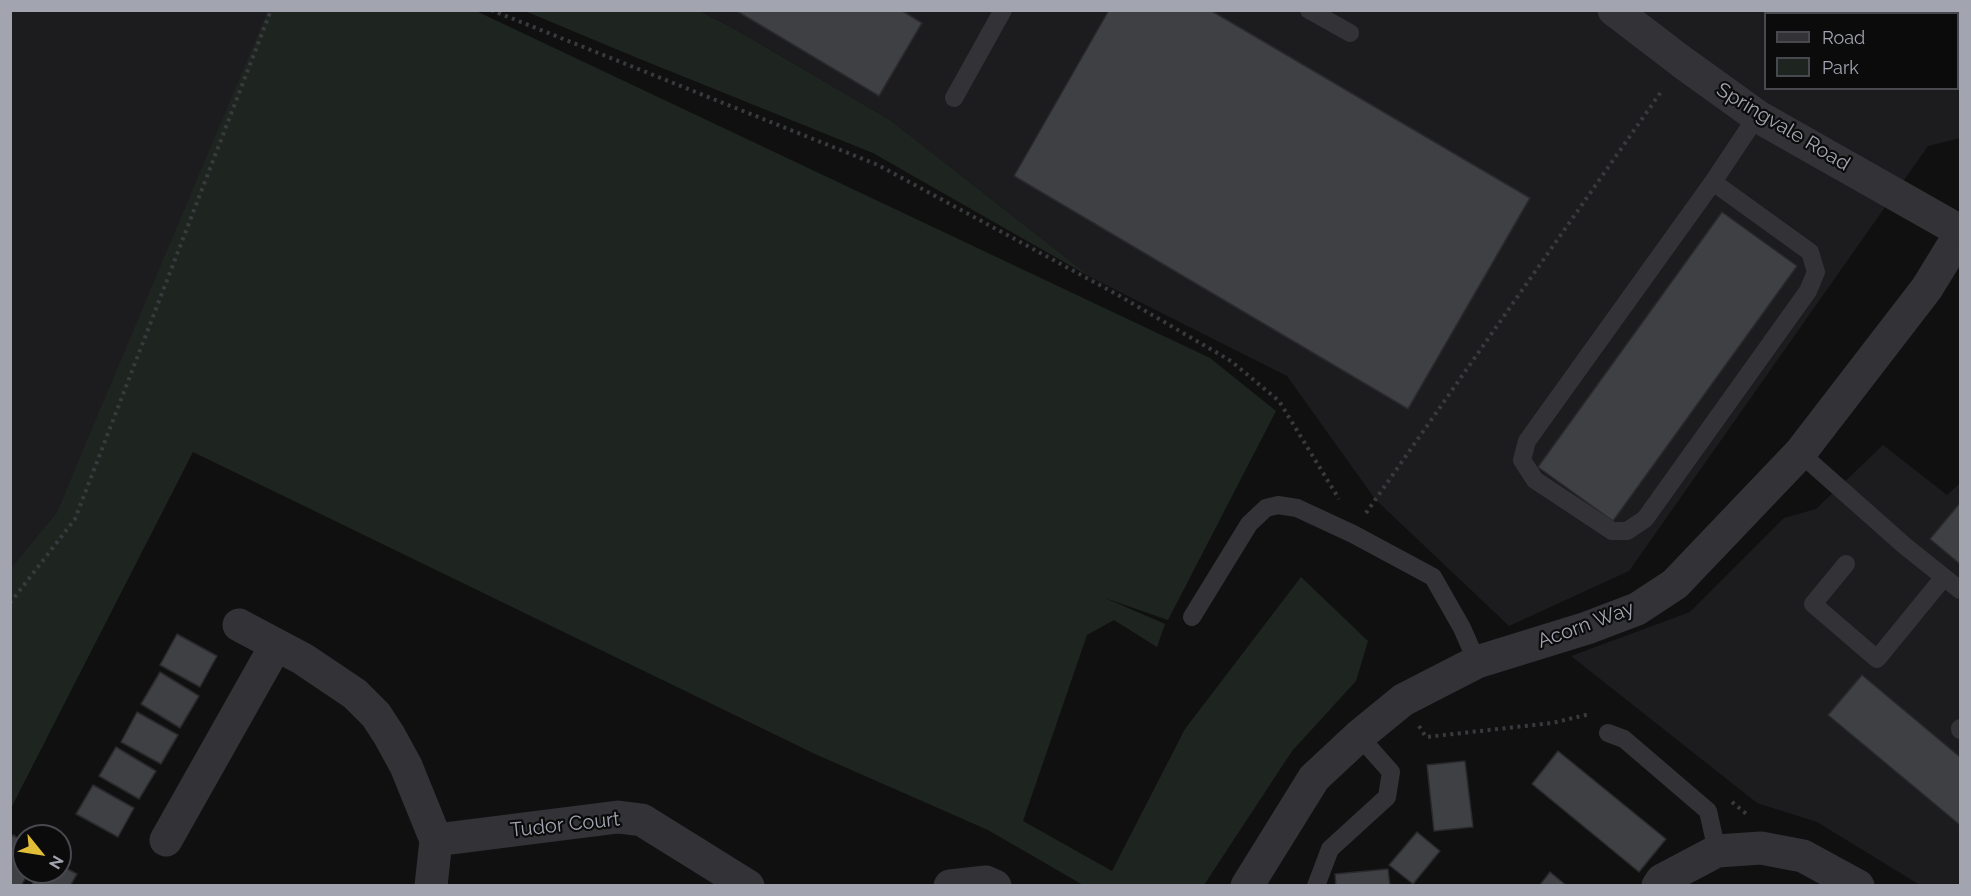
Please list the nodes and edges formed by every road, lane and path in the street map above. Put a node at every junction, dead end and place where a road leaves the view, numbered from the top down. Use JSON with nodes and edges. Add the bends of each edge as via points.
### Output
{"nodes":[{"id":1,"x":271,"y":10,"type":"edge"},
{"id":2,"x":491,"y":10,"type":"edge"},
{"id":3,"x":1003,"y":10,"type":"edge"},
{"id":4,"x":1309,"y":10,"type":"edge"},
{"id":5,"x":1614,"y":10,"type":"edge"},
{"id":6,"x":1350,"y":33,"type":"dead end"},
{"id":7,"x":1682,"y":62,"type":"junction"},
{"id":8,"x":954,"y":98,"type":"dead end"},
{"id":9,"x":1757,"y":116,"type":"junction"},
{"id":10,"x":1713,"y":182,"type":"junction"},
{"id":11,"x":1960,"y":232,"type":"edge"},
{"id":12,"x":1800,"y":453,"type":"junction"},
{"id":13,"x":1353,"y":534,"type":"junction"},
{"id":14,"x":1846,"y":564,"type":"dead end"},
{"id":15,"x":1944,"y":577,"type":"junction"},
{"id":16,"x":1960,"y":590,"type":"edge"},
{"id":17,"x":10,"y":603,"type":"edge"},
{"id":18,"x":1192,"y":616,"type":"dead end"},
{"id":19,"x":238,"y":625,"type":"dead end"},
{"id":20,"x":276,"y":645,"type":"junction"},
{"id":21,"x":1477,"y":662,"type":"junction"},
{"id":22,"x":1608,"y":733,"type":"dead end"},
{"id":23,"x":1359,"y":736,"type":"junction"},
{"id":24,"x":166,"y":840,"type":"dead end"},
{"id":25,"x":436,"y":840,"type":"junction"},
{"id":26,"x":1717,"y":851,"type":"junction"},
{"id":27,"x":431,"y":885,"type":"edge"},
{"id":28,"x":748,"y":885,"type":"edge"},
{"id":29,"x":950,"y":885,"type":"edge"},
{"id":30,"x":995,"y":885,"type":"edge"},
{"id":31,"x":1247,"y":885,"type":"edge"},
{"id":32,"x":1316,"y":885,"type":"edge"},
{"id":33,"x":1658,"y":885,"type":"edge"},
{"id":34,"x":1858,"y":885,"type":"edge"}],
"edges":[{"from":1,"to":17,"type":"path","via":[[75,519]]},
{"from":2,"to":13,"type":"path","via":[[878,165],[1231,361],[1279,400],[1341,502]]},
{"from":3,"to":8,"type":"lane"},
{"from":4,"to":6,"type":"lane"},
{"from":5,"to":7,"type":"street","name":"Springvale Road"},
{"from":7,"to":9,"type":"street","name":"Springvale Road"},
{"from":7,"to":13,"type":"path"},
{"from":9,"to":10,"type":"lane"},
{"from":9,"to":11,"type":"street","name":"Springvale Road"},
{"from":10,"to":10,"type":"lane","via":[[1527,441],[1522,460],[1535,480],[1612,531],[1627,531],[1645,519],[1808,291],[1816,272],[1810,252]]},
{"from":11,"to":12,"type":"street","name":"Acorn Way","via":[[1927,288]]},
{"from":12,"to":15,"type":"lane"},
{"from":12,"to":21,"type":"street","name":"Acorn Way","via":[[1676,584],[1637,609]]},
{"from":13,"to":18,"type":"lane","via":[[1298,508],[1266,508],[1249,524]]},
{"from":13,"to":21,"type":"lane","via":[[1433,577]]},
{"from":14,"to":15,"type":"lane","via":[[1813,604],[1878,659]]},
{"from":15,"to":16,"type":"lane"},
{"from":19,"to":20,"type":"street"},
{"from":20,"to":24,"type":"street"},
{"from":20,"to":25,"type":"street","via":[[355,694],[376,715],[406,766]]},
{"from":21,"to":23,"type":"street","name":"Acorn Way","via":[[1403,700]]},
{"from":22,"to":26,"type":"lane","via":[[1624,739],[1708,811]]},
{"from":23,"to":31,"type":"street","name":"Acorn Way","via":[[1314,778]]},
{"from":23,"to":32,"type":"lane","via":[[1391,772],[1387,797],[1330,849]]},
{"from":25,"to":27,"type":"street"},
{"from":25,"to":28,"type":"street","name":"Tudor Court","via":[[618,817],[642,820]]},
{"from":26,"to":33,"type":"street"},
{"from":26,"to":34,"type":"street","via":[[1761,848],[1803,856]]},
{"from":29,"to":30,"type":"street"}]}
